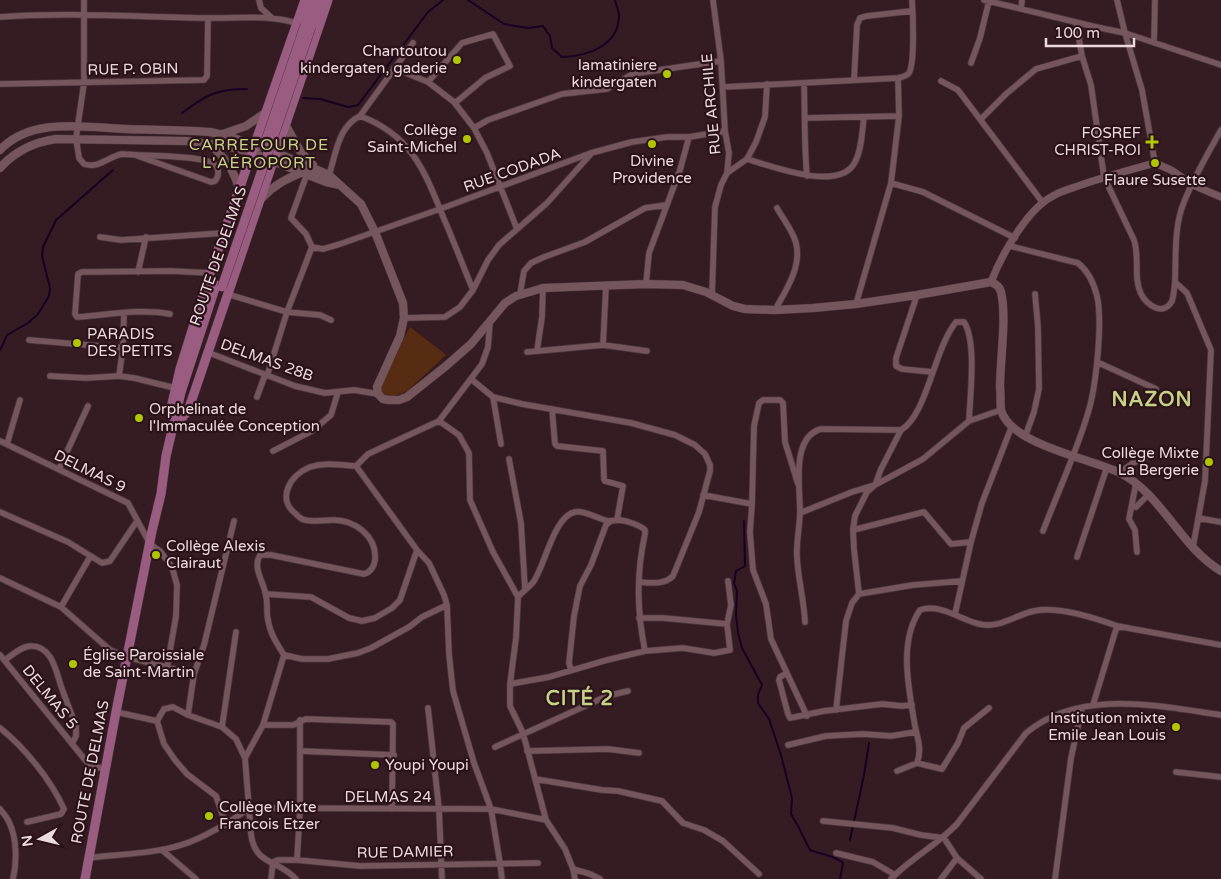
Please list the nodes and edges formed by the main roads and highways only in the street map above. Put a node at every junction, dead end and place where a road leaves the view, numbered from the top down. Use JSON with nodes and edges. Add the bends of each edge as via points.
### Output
{"nodes":[{"id":1,"x":305,"y":0,"type":"edge"},
{"id":2,"x":314,"y":0,"type":"edge"},
{"id":3,"x":321,"y":0,"type":"edge"},
{"id":4,"x":328,"y":0,"type":"edge"},
{"id":5,"x":304,"y":25,"type":"junction"},
{"id":6,"x":266,"y":113,"type":"junction"},
{"id":7,"x":285,"y":124,"type":"junction"},
{"id":8,"x":222,"y":134,"type":"junction"},
{"id":9,"x":209,"y":144,"type":"junction"},
{"id":10,"x":252,"y":147,"type":"junction"},
{"id":11,"x":0,"y":150,"type":"edge"},
{"id":12,"x":274,"y":158,"type":"junction"},
{"id":13,"x":0,"y":168,"type":"edge"},
{"id":14,"x":305,"y":173,"type":"junction"},
{"id":15,"x":325,"y":175,"type":"junction"},
{"id":16,"x":239,"y":190,"type":"junction"},
{"id":17,"x":258,"y":201,"type":"junction"},
{"id":18,"x":222,"y":289,"type":"junction"},
{"id":19,"x":177,"y":420,"type":"junction"},
{"id":20,"x":1221,"y":571,"type":"edge"},
{"id":21,"x":85,"y":879,"type":"edge"}],
"edges":[{"from":1,"to":5,"type":"main road"},
{"from":2,"to":5,"type":"main road","name":"ROUTE DE DELMAS"},
{"from":3,"to":5,"type":"main road","name":"ROUTE DE DELMAS"},
{"from":4,"to":7,"type":"main road"},
{"from":5,"to":6,"type":"main road"},
{"from":5,"to":18,"type":"main road","name":"ROUTE DE DELMAS","bridge":true},
{"from":6,"to":8,"type":"main road","via":[[246,126]]},
{"from":6,"to":10,"type":"main road"},
{"from":7,"to":12,"type":"main road"},
{"from":7,"to":15,"type":"main road","via":[[300,152]]},
{"from":8,"to":10,"type":"main road"},
{"from":8,"to":11,"type":"main road","via":[[78,125],[26,133]]},
{"from":9,"to":10,"type":"main road"},
{"from":9,"to":13,"type":"main road","via":[[56,138],[37,142],[16,153]]},
{"from":9,"to":16,"type":"main road","via":[[232,169]]},
{"from":10,"to":12,"type":"main road"},
{"from":10,"to":16,"type":"main road"},
{"from":12,"to":14,"type":"main road"},
{"from":12,"to":15,"type":"main road"},
{"from":12,"to":17,"type":"main road"},
{"from":14,"to":15,"type":"main road"},
{"from":14,"to":17,"type":"main road","via":[[282,180]]},
{"from":15,"to":20,"type":"main road","via":[[361,204],[403,304],[400,336],[377,387],[383,399],[407,397],[471,344],[505,303],[520,294],[543,288],[683,285],[733,306],[775,310],[856,304],[991,282],[1001,290],[1001,410],[1011,428],[1038,444],[1107,467],[1136,483],[1192,547]]},
{"from":16,"to":19,"type":"main road","via":[[175,388],[172,404]]},
{"from":17,"to":18,"type":"main road"},
{"from":18,"to":19,"type":"main road","name":"ROUTE DE DELMAS"},
{"from":18,"to":19,"type":"main road","via":[[188,411]]},
{"from":19,"to":21,"type":"main road","name":"ROUTE DE DELMAS","via":[[104,769]]}]}
